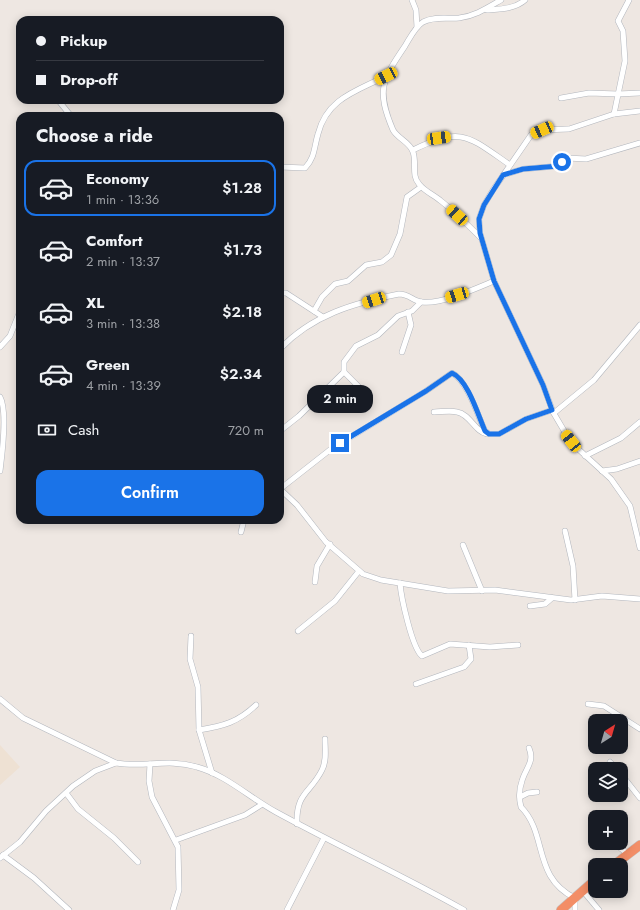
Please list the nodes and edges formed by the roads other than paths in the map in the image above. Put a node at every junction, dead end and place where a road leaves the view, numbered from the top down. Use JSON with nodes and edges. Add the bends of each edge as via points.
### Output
{"nodes":[{"id":1,"x":412,"y":0,"type":"edge"},
{"id":2,"x":501,"y":0,"type":"edge"},
{"id":3,"x":525,"y":0,"type":"edge"},
{"id":4,"x":629,"y":0,"type":"edge"},
{"id":5,"x":484,"y":11,"type":"junction"},
{"id":6,"x":417,"y":27,"type":"junction"},
{"id":7,"x":386,"y":76,"type":"junction"},
{"id":8,"x":640,"y":93,"type":"edge"},
{"id":9,"x":618,"y":94,"type":"junction"},
{"id":10,"x":561,"y":98,"type":"dead end"},
{"id":11,"x":61,"y":104,"type":"edge"},
{"id":12,"x":640,"y":111,"type":"edge"},
{"id":13,"x":68,"y":112,"type":"edge"},
{"id":14,"x":614,"y":114,"type":"junction"},
{"id":15,"x":640,"y":143,"type":"edge"},
{"id":16,"x":413,"y":150,"type":"junction"},
{"id":17,"x":510,"y":165,"type":"junction"},
{"id":18,"x":284,"y":168,"type":"edge"},
{"id":19,"x":503,"y":175,"type":"junction"},
{"id":20,"x":421,"y":187,"type":"junction"},
{"id":21,"x":482,"y":239,"type":"junction"},
{"id":22,"x":494,"y":281,"type":"junction"},
{"id":23,"x":284,"y":293,"type":"edge"},
{"id":24,"x":421,"y":302,"type":"junction"},
{"id":25,"x":314,"y":311,"type":"junction"},
{"id":26,"x":408,"y":312,"type":"junction"},
{"id":27,"x":323,"y":317,"type":"junction"},
{"id":28,"x":16,"y":321,"type":"edge"},
{"id":29,"x":639,"y":327,"type":"edge"},
{"id":30,"x":284,"y":346,"type":"edge"},
{"id":31,"x":0,"y":347,"type":"edge"},
{"id":32,"x":402,"y":352,"type":"dead end"},
{"id":33,"x":344,"y":372,"type":"junction"},
{"id":34,"x":360,"y":387,"type":"dead end"},
{"id":35,"x":0,"y":397,"type":"edge"},
{"id":36,"x":434,"y":412,"type":"dead end"},
{"id":37,"x":553,"y":412,"type":"junction"},
{"id":38,"x":640,"y":422,"type":"edge"},
{"id":39,"x":284,"y":428,"type":"edge"},
{"id":40,"x":489,"y":434,"type":"junction"},
{"id":41,"x":585,"y":456,"type":"junction"},
{"id":42,"x":640,"y":461,"type":"edge"},
{"id":43,"x":0,"y":471,"type":"edge"},
{"id":44,"x":602,"y":471,"type":"junction"},
{"id":45,"x":284,"y":486,"type":"edge"},
{"id":46,"x":284,"y":493,"type":"edge"},
{"id":47,"x":243,"y":524,"type":"edge"},
{"id":48,"x":565,"y":531,"type":"dead end"},
{"id":49,"x":241,"y":532,"type":"dead end"},
{"id":50,"x":330,"y":544,"type":"junction"},
{"id":51,"x":463,"y":545,"type":"dead end"},
{"id":52,"x":640,"y":548,"type":"edge"},
{"id":53,"x":359,"y":571,"type":"junction"},
{"id":54,"x":315,"y":582,"type":"dead end"},
{"id":55,"x":400,"y":583,"type":"junction"},
{"id":56,"x":482,"y":591,"type":"junction"},
{"id":57,"x":552,"y":598,"type":"junction"},
{"id":58,"x":640,"y":599,"type":"edge"},
{"id":59,"x":575,"y":600,"type":"junction"},
{"id":60,"x":530,"y":606,"type":"dead end"},
{"id":61,"x":298,"y":631,"type":"dead end"},
{"id":62,"x":191,"y":636,"type":"dead end"},
{"id":63,"x":469,"y":645,"type":"junction"},
{"id":64,"x":518,"y":645,"type":"dead end"},
{"id":65,"x":416,"y":684,"type":"dead end"},
{"id":66,"x":0,"y":699,"type":"edge"},
{"id":67,"x":588,"y":704,"type":"dead end"},
{"id":68,"x":256,"y":705,"type":"dead end"},
{"id":69,"x":640,"y":729,"type":"edge"},
{"id":70,"x":199,"y":730,"type":"junction"},
{"id":71,"x":324,"y":739,"type":"dead end"},
{"id":72,"x":529,"y":748,"type":"dead end"},
{"id":73,"x":116,"y":763,"type":"junction"},
{"id":74,"x":150,"y":764,"type":"junction"},
{"id":75,"x":212,"y":773,"type":"junction"},
{"id":76,"x":628,"y":783,"type":"edge"},
{"id":77,"x":536,"y":792,"type":"dead end"},
{"id":78,"x":66,"y":793,"type":"junction"},
{"id":79,"x":520,"y":797,"type":"junction"},
{"id":80,"x":640,"y":798,"type":"edge"},
{"id":81,"x":261,"y":805,"type":"junction"},
{"id":82,"x":297,"y":824,"type":"junction"},
{"id":83,"x":324,"y":838,"type":"junction"},
{"id":84,"x":176,"y":840,"type":"junction"},
{"id":85,"x":640,"y":845,"type":"edge"},
{"id":86,"x":623,"y":850,"type":"edge"},
{"id":87,"x":1,"y":855,"type":"edge"},
{"id":88,"x":629,"y":855,"type":"junction"},
{"id":89,"x":624,"y":858,"type":"edge"},
{"id":90,"x":138,"y":862,"type":"dead end"},
{"id":91,"x":588,"y":886,"type":"edge"},
{"id":92,"x":583,"y":891,"type":"junction"},
{"id":93,"x":574,"y":898,"type":"junction"},
{"id":94,"x":69,"y":910,"type":"edge"},
{"id":95,"x":174,"y":910,"type":"edge"},
{"id":96,"x":287,"y":910,"type":"edge"},
{"id":97,"x":464,"y":910,"type":"edge"},
{"id":98,"x":561,"y":910,"type":"edge"},
{"id":99,"x":575,"y":910,"type":"edge"},
{"id":100,"x":599,"y":910,"type":"edge"}],
"edges":[{"from":1,"to":6,"type":"street","via":[[416,10]]},
{"from":2,"to":5,"type":"street"},
{"from":3,"to":5,"type":"street","via":[[510,8]]},
{"from":4,"to":9,"type":"street","via":[[618,21],[623,31],[625,61]]},
{"from":5,"to":6,"type":"street","via":[[460,18],[429,19]]},
{"from":6,"to":7,"type":"street"},
{"from":7,"to":16,"type":"street","via":[[382,95],[390,122],[397,136]]},
{"from":7,"to":18,"type":"street","via":[[342,97],[335,103],[320,126],[314,155],[305,168]]},
{"from":8,"to":9,"type":"street"},
{"from":9,"to":10,"type":"street","via":[[589,93]]},
{"from":9,"to":14,"type":"street"},
{"from":11,"to":13,"type":"street"},
{"from":12,"to":14,"type":"street"},
{"from":14,"to":17,"type":"street","via":[[568,129],[542,130],[531,134]]},
{"from":15,"to":19,"type":"street","via":[[590,158],[567,158],[558,166],[523,169]]},
{"from":16,"to":17,"type":"street","via":[[439,138],[463,136]]},
{"from":16,"to":20,"type":"street","via":[[414,174]]},
{"from":17,"to":19,"type":"street"},
{"from":19,"to":21,"type":"street","via":[[484,205],[479,219]]},
{"from":20,"to":21,"type":"street","via":[[442,201]]},
{"from":20,"to":25,"type":"street","via":[[407,197],[400,234],[391,255],[382,262],[366,265],[348,281],[335,284],[322,296]]},
{"from":21,"to":22,"type":"street"},
{"from":22,"to":24,"type":"street","via":[[448,298]]},
{"from":22,"to":37,"type":"street"},
{"from":23,"to":25,"type":"street"},
{"from":24,"to":26,"type":"street"},
{"from":24,"to":27,"type":"street","via":[[405,294],[399,294]]},
{"from":25,"to":27,"type":"street"},
{"from":26,"to":32,"type":"street","via":[[411,325]]},
{"from":26,"to":33,"type":"street","via":[[398,316],[378,335],[356,346],[344,362]]},
{"from":27,"to":30,"type":"street","via":[[311,323]]},
{"from":28,"to":31,"type":"street","via":[[10,336]]},
{"from":29,"to":37,"type":"street","via":[[594,380]]},
{"from":33,"to":34,"type":"street"},
{"from":33,"to":39,"type":"street"},
{"from":35,"to":43,"type":"street","via":[[4,407],[4,428]]},
{"from":36,"to":40,"type":"street","via":[[457,412],[468,418],[482,432]]},
{"from":37,"to":40,"type":"street","via":[[526,419],[499,434]]},
{"from":37,"to":41,"type":"street","via":[[566,434]]},
{"from":38,"to":41,"type":"street","via":[[622,438]]},
{"from":40,"to":45,"type":"street","via":[[485,431],[467,390],[452,373],[331,449]]},
{"from":41,"to":44,"type":"street"},
{"from":42,"to":44,"type":"street"},
{"from":44,"to":52,"type":"street","via":[[611,479],[630,506]]},
{"from":46,"to":50,"type":"street"},
{"from":47,"to":49,"type":"street"},
{"from":48,"to":59,"type":"street","via":[[573,566]]},
{"from":50,"to":53,"type":"street"},
{"from":50,"to":54,"type":"street","via":[[317,566]]},
{"from":51,"to":56,"type":"street"},
{"from":53,"to":55,"type":"street","via":[[381,580]]},
{"from":53,"to":61,"type":"street","via":[[331,605]]},
{"from":55,"to":56,"type":"street","via":[[448,591]]},
{"from":55,"to":63,"type":"street","via":[[402,601],[419,654],[427,655],[450,644]]},
{"from":56,"to":57,"type":"street","via":[[516,592]]},
{"from":57,"to":59,"type":"street"},
{"from":57,"to":60,"type":"street","via":[[545,604]]},
{"from":58,"to":59,"type":"street","via":[[602,596]]},
{"from":62,"to":70,"type":"street","via":[[190,659],[198,687]]},
{"from":63,"to":64,"type":"street"},
{"from":63,"to":65,"type":"street","via":[[471,659],[464,667]]},
{"from":66,"to":73,"type":"street","via":[[24,718]]},
{"from":67,"to":69,"type":"street","via":[[604,706]]},
{"from":68,"to":70,"type":"street","via":[[240,719],[231,723]]},
{"from":70,"to":75,"type":"street"},
{"from":71,"to":82,"type":"street","via":[[325,759],[322,769],[299,802]]},
{"from":72,"to":79,"type":"street","via":[[530,764],[522,781]]},
{"from":73,"to":74,"type":"street"},
{"from":73,"to":78,"type":"street","via":[[90,774]]},
{"from":74,"to":75,"type":"street","via":[[172,762],[199,767]]},
{"from":74,"to":84,"type":"street","via":[[148,781],[152,797]]},
{"from":75,"to":81,"type":"street"},
{"from":76,"to":80,"type":"street"},
{"from":77,"to":79,"type":"street"},
{"from":78,"to":87,"type":"street","via":[[46,811],[20,842]]},
{"from":78,"to":90,"type":"street","via":[[78,809],[114,838]]},
{"from":79,"to":93,"type":"street","via":[[521,807],[530,819],[549,874],[554,882]]},
{"from":81,"to":82,"type":"street"},
{"from":81,"to":84,"type":"street","via":[[232,820]]},
{"from":82,"to":83,"type":"street"},
{"from":83,"to":96,"type":"street"},
{"from":83,"to":97,"type":"street"},
{"from":84,"to":95,"type":"street","via":[[179,890]]},
{"from":85,"to":88,"type":"highway"},
{"from":86,"to":88,"type":"street"},
{"from":87,"to":94,"type":"street","via":[[34,878]]},
{"from":88,"to":89,"type":"highway"},
{"from":91,"to":92,"type":"highway"},
{"from":92,"to":93,"type":"highway"},
{"from":92,"to":100,"type":"street"},
{"from":93,"to":98,"type":"highway"},
{"from":93,"to":99,"type":"street"}]}
